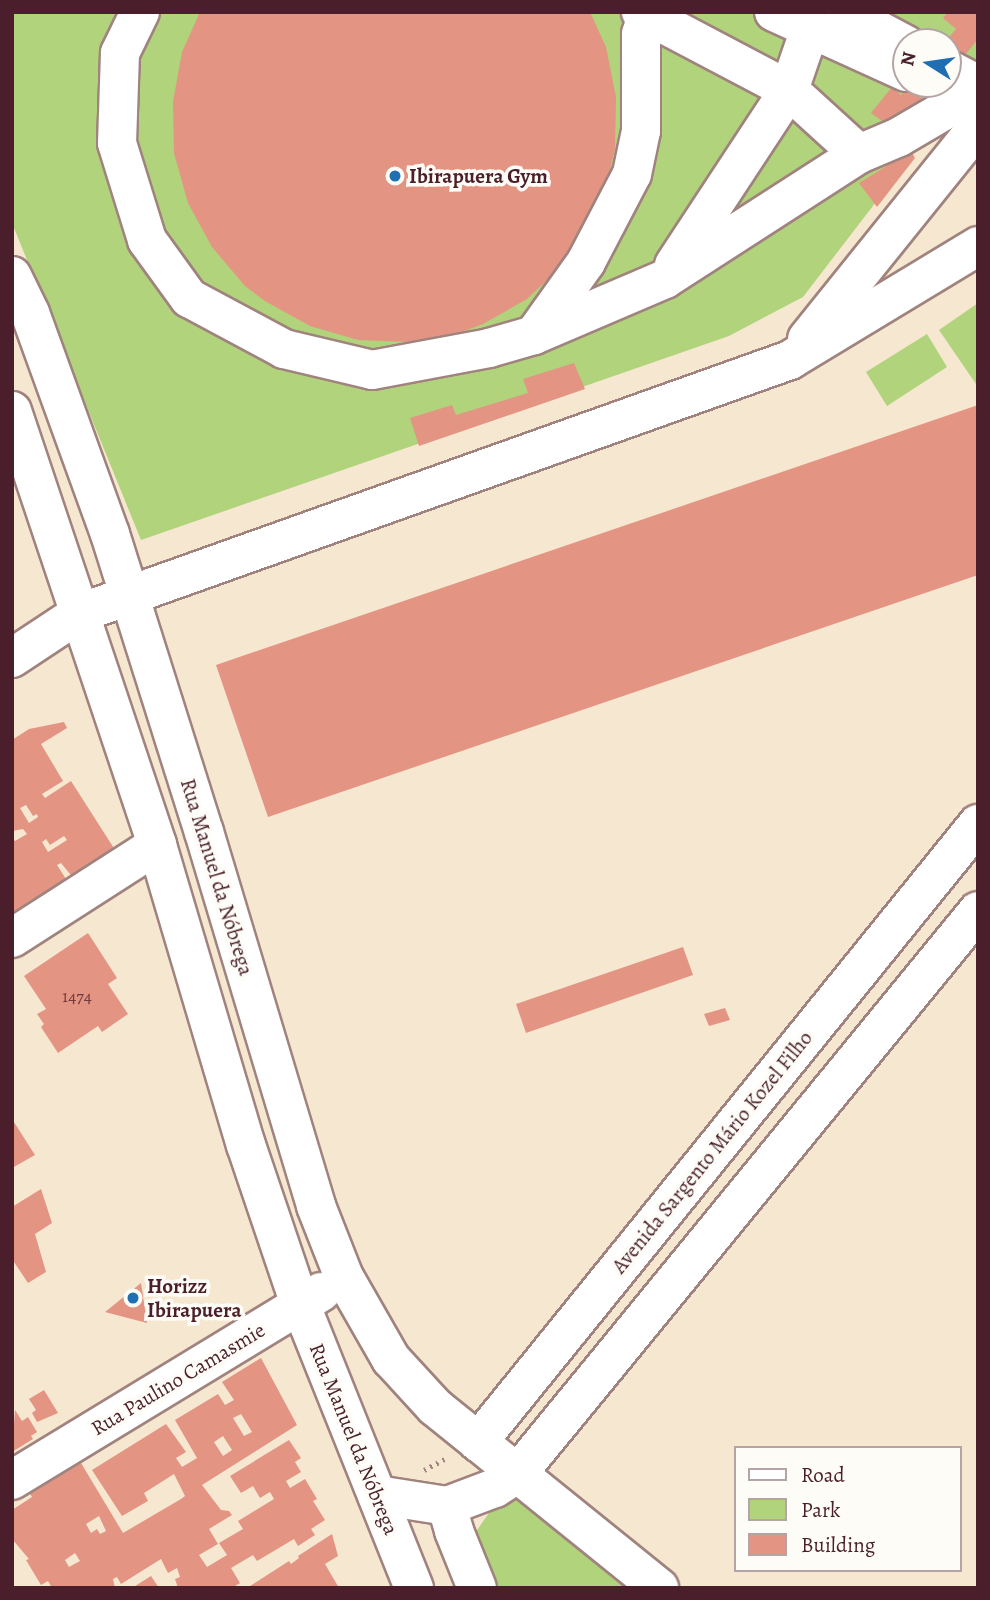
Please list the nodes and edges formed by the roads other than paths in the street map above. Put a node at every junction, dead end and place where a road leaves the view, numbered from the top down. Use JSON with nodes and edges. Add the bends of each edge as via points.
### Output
{"nodes":[{"id":1,"x":140,"y":12,"type":"edge"},
{"id":2,"x":774,"y":12,"type":"edge"},
{"id":3,"x":844,"y":12,"type":"edge"},
{"id":4,"x":645,"y":13,"type":"edge"},
{"id":5,"x":810,"y":29,"type":"junction"},
{"id":6,"x":892,"y":38,"type":"edge"},
{"id":7,"x":892,"y":66,"type":"edge"},
{"id":8,"x":789,"y":90,"type":"junction"},
{"id":9,"x":951,"y":98,"type":"edge"},
{"id":10,"x":954,"y":98,"type":"edge"},
{"id":11,"x":859,"y":154,"type":"junction"},
{"id":12,"x":978,"y":246,"type":"edge"},
{"id":13,"x":12,"y":276,"type":"edge"},
{"id":14,"x":665,"y":279,"type":"junction"},
{"id":15,"x":534,"y":335,"type":"junction"},
{"id":16,"x":790,"y":360,"type":"junction"},
{"id":17,"x":12,"y":411,"type":"edge"},
{"id":18,"x":130,"y":596,"type":"junction"},
{"id":19,"x":80,"y":613,"type":"junction"},
{"id":20,"x":12,"y":658,"type":"edge"},
{"id":21,"x":978,"y":824,"type":"edge"},
{"id":22,"x":157,"y":845,"type":"junction"},
{"id":23,"x":947,"y":862,"type":"junction"},
{"id":24,"x":978,"y":892,"type":"edge"},
{"id":25,"x":978,"y":911,"type":"edge"},
{"id":26,"x":12,"y":938,"type":"edge"},
{"id":27,"x":294,"y":1133,"type":"junction"},
{"id":28,"x":246,"y":1145,"type":"junction"},
{"id":29,"x":344,"y":1277,"type":"junction"},
{"id":30,"x":300,"y":1305,"type":"junction"},
{"id":31,"x":478,"y":1442,"type":"junction"},
{"id":32,"x":517,"y":1473,"type":"junction"},
{"id":33,"x":12,"y":1480,"type":"edge"},
{"id":34,"x":377,"y":1495,"type":"junction"},
{"id":35,"x":447,"y":1506,"type":"junction"},
{"id":36,"x":414,"y":1588,"type":"edge"},
{"id":37,"x":477,"y":1588,"type":"edge"},
{"id":38,"x":659,"y":1588,"type":"edge"}],
"edges":[{"from":1,"to":15,"type":"street","via":[[120,53],[117,143],[147,240],[189,298],[284,348],[372,370]]},
{"from":2,"to":5,"type":"street"},
{"from":3,"to":6,"type":"street"},
{"from":4,"to":8,"type":"street"},
{"from":4,"to":15,"type":"street","via":[[640,34],[641,131],[632,174],[586,262]]},
{"from":5,"to":7,"type":"street"},
{"from":5,"to":8,"type":"street"},
{"from":8,"to":11,"type":"street"},
{"from":8,"to":14,"type":"street"},
{"from":9,"to":11,"type":"street","via":[[899,137]]},
{"from":10,"to":16,"type":"street"},
{"from":11,"to":14,"type":"street"},
{"from":12,"to":16,"type":"street"},
{"from":13,"to":18,"type":"street","name":"Rua Manuel da Nóbrega","via":[[98,497]]},
{"from":14,"to":15,"type":"street"},
{"from":16,"to":18,"type":"street"},
{"from":17,"to":19,"type":"street","name":"Rua Manuel da Nóbrega"},
{"from":18,"to":19,"type":"street"},
{"from":18,"to":27,"type":"street","name":"Rua Manuel da Nóbrega"},
{"from":19,"to":20,"type":"street"},
{"from":19,"to":22,"type":"street","name":"Rua Manuel da Nóbrega"},
{"from":21,"to":23,"type":"street","name":"Avenida Sargento Mário Kozel Filho"},
{"from":22,"to":26,"type":"street"},
{"from":22,"to":28,"type":"street","name":"Rua Manuel da Nóbrega"},
{"from":23,"to":24,"type":"street"},
{"from":23,"to":31,"type":"street","name":"Avenida Sargento Mário Kozel Filho"},
{"from":25,"to":32,"type":"street"},
{"from":27,"to":28,"type":"street"},
{"from":27,"to":29,"type":"street","name":"Rua Manuel da Nóbrega"},
{"from":28,"to":30,"type":"street","name":"Rua Manuel da Nóbrega"},
{"from":29,"to":30,"type":"street","name":"Rua Paulino Camasmie"},
{"from":29,"to":31,"type":"street","name":"Rua Manuel da Nóbrega","via":[[391,1359],[435,1407]]},
{"from":30,"to":33,"type":"street","name":"Rua Paulino Camasmie"},
{"from":30,"to":34,"type":"street","name":"Rua Manuel da Nóbrega"},
{"from":31,"to":32,"type":"street","name":"Rua Manuel da Nóbrega"},
{"from":32,"to":35,"type":"street","via":[[495,1489]]},
{"from":32,"to":38,"type":"street","name":"Rua Manuel da Nóbrega"},
{"from":34,"to":35,"type":"street"},
{"from":34,"to":36,"type":"street","name":"Rua Manuel da Nóbrega"},
{"from":35,"to":37,"type":"street"}]}
